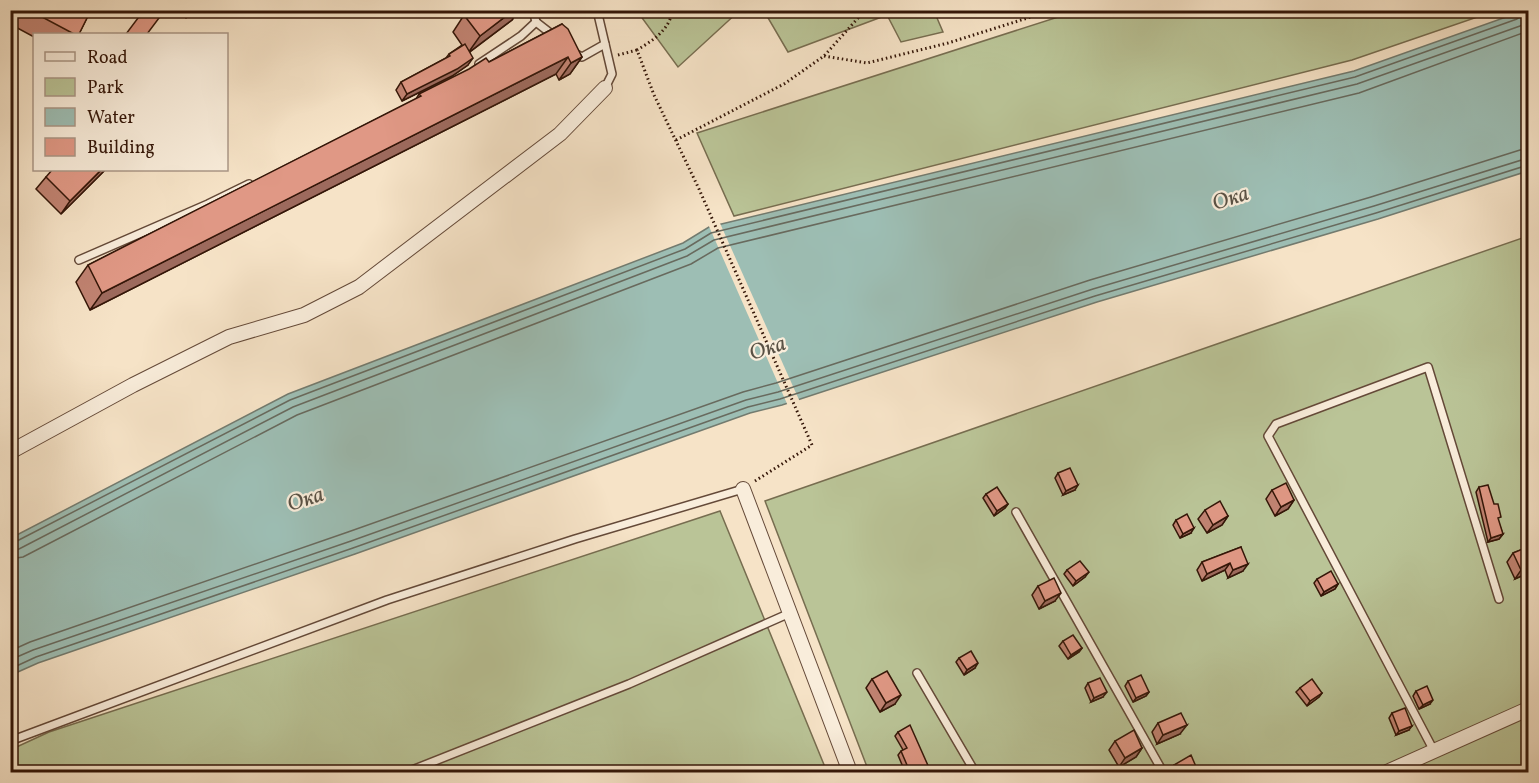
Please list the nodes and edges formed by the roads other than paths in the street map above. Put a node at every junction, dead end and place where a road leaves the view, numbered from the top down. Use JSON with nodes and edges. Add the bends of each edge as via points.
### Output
{"nodes":[{"id":1,"x":533,"y":10,"type":"edge"},
{"id":2,"x":597,"y":10,"type":"edge"},
{"id":3,"x":536,"y":22,"type":"junction"},
{"id":4,"x":559,"y":41,"type":"edge"},
{"id":5,"x":605,"y":44,"type":"junction"},
{"id":6,"x":566,"y":47,"type":"edge"},
{"id":7,"x":474,"y":68,"type":"edge"},
{"id":8,"x":606,"y":88,"type":"joint"},
{"id":9,"x":251,"y":183,"type":"edge"},
{"id":10,"x":79,"y":260,"type":"dead end"},
{"id":11,"x":10,"y":452,"type":"edge"},
{"id":12,"x":744,"y":489,"type":"joint"},
{"id":13,"x":1016,"y":512,"type":"dead end"},
{"id":14,"x":1499,"y":599,"type":"dead end"},
{"id":15,"x":790,"y":613,"type":"junction"},
{"id":16,"x":917,"y":673,"type":"dead end"},
{"id":17,"x":1528,"y":709,"type":"edge"},
{"id":18,"x":10,"y":741,"type":"edge"},
{"id":19,"x":1434,"y":752,"type":"junction"},
{"id":20,"x":849,"y":770,"type":"edge"},
{"id":21,"x":1392,"y":771,"type":"edge"},
{"id":22,"x":407,"y":772,"type":"edge"},
{"id":23,"x":834,"y":772,"type":"edge"},
{"id":24,"x":975,"y":772,"type":"edge"},
{"id":25,"x":1163,"y":772,"type":"edge"}],
"edges":[{"from":1,"to":3,"type":"lane"},
{"from":2,"to":5,"type":"lane"},
{"from":3,"to":4,"type":"lane"},
{"from":3,"to":7,"type":"lane"},
{"from":5,"to":6,"type":"lane","via":[[582,57]]},
{"from":5,"to":8,"type":"lane","via":[[612,74]]},
{"from":8,"to":11,"type":"street","via":[[560,134],[359,287],[304,315],[229,337]]},
{"from":9,"to":10,"type":"lane"},
{"from":12,"to":15,"type":"street"},
{"from":12,"to":18,"type":"lane","via":[[387,600]]},
{"from":13,"to":25,"type":"lane"},
{"from":14,"to":19,"type":"lane","via":[[1428,367],[1276,424],[1268,436]]},
{"from":15,"to":20,"type":"street"},
{"from":15,"to":22,"type":"lane","via":[[629,684]]},
{"from":16,"to":24,"type":"lane"},
{"from":17,"to":19,"type":"street"},
{"from":19,"to":21,"type":"street"},
{"from":20,"to":23,"type":"lane"}]}
